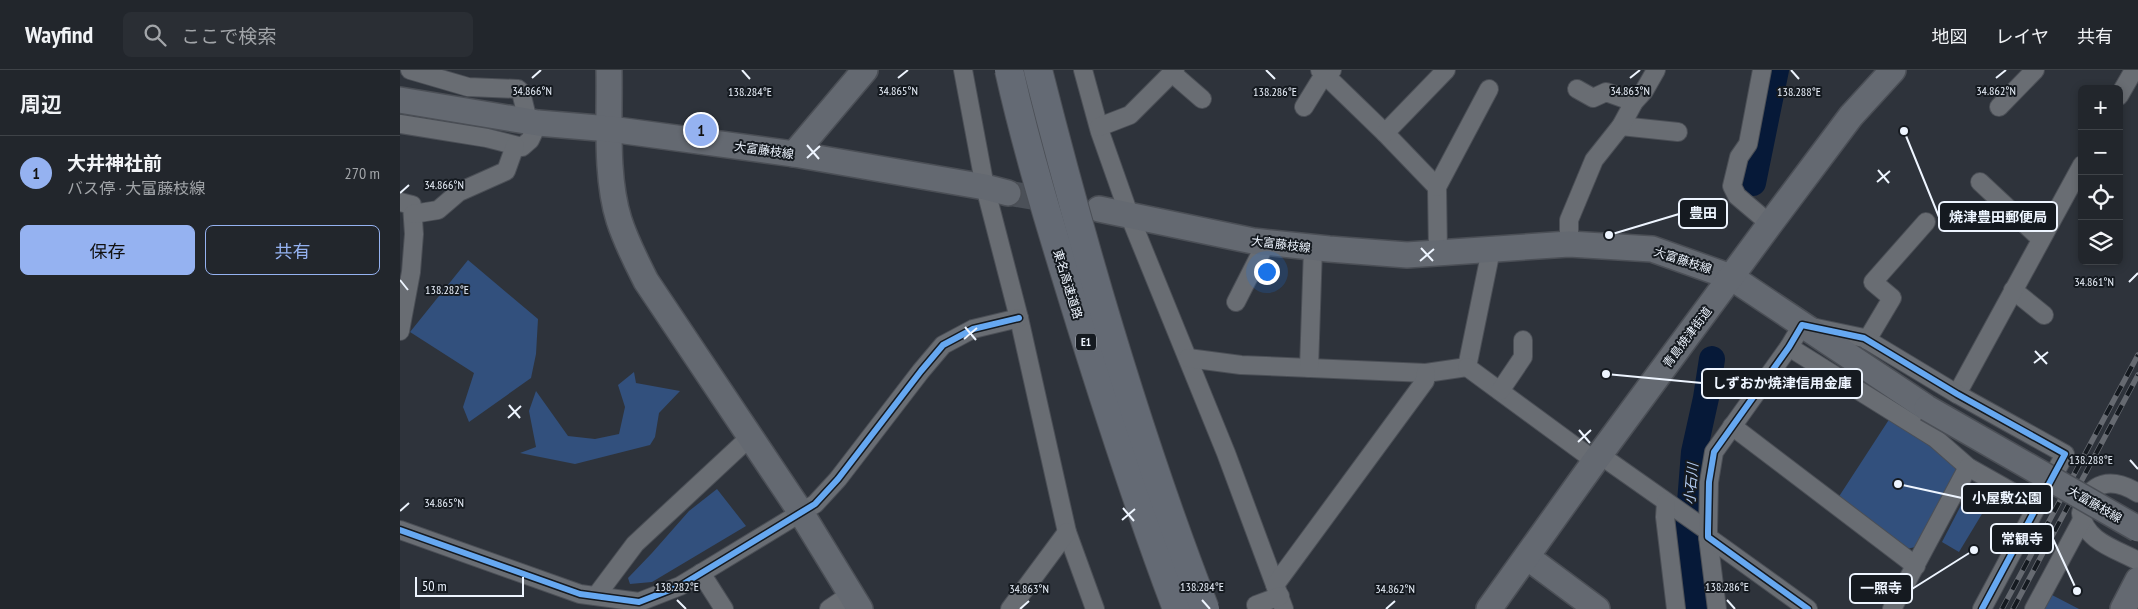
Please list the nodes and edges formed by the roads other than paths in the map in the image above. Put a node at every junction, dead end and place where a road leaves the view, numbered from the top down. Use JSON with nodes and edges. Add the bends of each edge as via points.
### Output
{"nodes":[{"id":1,"x":410,"y":70,"type":"edge"},
{"id":2,"x":609,"y":70,"type":"edge"},
{"id":3,"x":865,"y":70,"type":"edge"},
{"id":4,"x":963,"y":70,"type":"edge"},
{"id":5,"x":1009,"y":70,"type":"edge"},
{"id":6,"x":1038,"y":70,"type":"edge"},
{"id":7,"x":1083,"y":70,"type":"edge"},
{"id":8,"x":1446,"y":70,"type":"edge"},
{"id":9,"x":1656,"y":70,"type":"edge"},
{"id":10,"x":1762,"y":70,"type":"edge"},
{"id":11,"x":1893,"y":70,"type":"edge"},
{"id":12,"x":2035,"y":70,"type":"edge"},
{"id":13,"x":1173,"y":72,"type":"edge"},
{"id":14,"x":1326,"y":72,"type":"edge"},
{"id":15,"x":2133,"y":72,"type":"edge"},
{"id":16,"x":1489,"y":89,"type":"dead end"},
{"id":17,"x":1577,"y":89,"type":"dead end"},
{"id":18,"x":2123,"y":89,"type":"edge"},
{"id":19,"x":1202,"y":99,"type":"dead end"},
{"id":20,"x":400,"y":100,"type":"edge"},
{"id":21,"x":1634,"y":102,"type":"junction"},
{"id":22,"x":1304,"y":107,"type":"dead end"},
{"id":23,"x":1999,"y":107,"type":"dead end"},
{"id":24,"x":533,"y":122,"type":"junction"},
{"id":25,"x":400,"y":124,"type":"edge"},
{"id":26,"x":1620,"y":126,"type":"junction"},
{"id":27,"x":1099,"y":127,"type":"junction"},
{"id":28,"x":610,"y":129,"type":"junction"},
{"id":29,"x":1678,"y":132,"type":"dead end"},
{"id":30,"x":1385,"y":133,"type":"junction"},
{"id":31,"x":515,"y":146,"type":"junction"},
{"id":32,"x":794,"y":154,"type":"junction"},
{"id":33,"x":2078,"y":172,"type":"edge"},
{"id":34,"x":1980,"y":182,"type":"dead end"},
{"id":35,"x":1437,"y":187,"type":"junction"},
{"id":36,"x":997,"y":190,"type":"junction"},
{"id":37,"x":400,"y":202,"type":"edge"},
{"id":38,"x":1099,"y":209,"type":"dead end"},
{"id":39,"x":412,"y":214,"type":"junction"},
{"id":40,"x":1130,"y":217,"type":"junction"},
{"id":41,"x":1926,"y":222,"type":"dead end"},
{"id":42,"x":1770,"y":224,"type":"junction"},
{"id":43,"x":2042,"y":239,"type":"junction"},
{"id":44,"x":1266,"y":243,"type":"junction"},
{"id":45,"x":1569,"y":244,"type":"junction"},
{"id":46,"x":1313,"y":248,"type":"junction"},
{"id":47,"x":1491,"y":250,"type":"junction"},
{"id":48,"x":1438,"y":254,"type":"junction"},
{"id":49,"x":405,"y":270,"type":"edge"},
{"id":50,"x":1732,"y":277,"type":"junction"},
{"id":51,"x":2014,"y":290,"type":"junction"},
{"id":52,"x":1236,"y":302,"type":"dead end"},
{"id":53,"x":2044,"y":315,"type":"dead end"},
{"id":54,"x":1019,"y":318,"type":"junction"},
{"id":55,"x":1802,"y":325,"type":"junction"},
{"id":56,"x":400,"y":331,"type":"edge"},
{"id":57,"x":1523,"y":340,"type":"dead end"},
{"id":58,"x":1867,"y":340,"type":"junction"},
{"id":59,"x":1789,"y":347,"type":"junction"},
{"id":60,"x":1188,"y":358,"type":"junction"},
{"id":61,"x":1467,"y":367,"type":"junction"},
{"id":62,"x":1310,"y":368,"type":"junction"},
{"id":63,"x":1426,"y":373,"type":"junction"},
{"id":64,"x":1500,"y":391,"type":"junction"},
{"id":65,"x":1957,"y":394,"type":"junction"},
{"id":66,"x":1732,"y":426,"type":"junction"},
{"id":67,"x":750,"y":437,"type":"junction"},
{"id":68,"x":1597,"y":458,"type":"junction"},
{"id":69,"x":1968,"y":467,"type":"junction"},
{"id":70,"x":2138,"y":493,"type":"edge"},
{"id":71,"x":1669,"y":504,"type":"junction"},
{"id":72,"x":2037,"y":506,"type":"junction"},
{"id":73,"x":800,"y":511,"type":"junction"},
{"id":74,"x":2082,"y":520,"type":"junction"},
{"id":75,"x":2138,"y":529,"type":"edge"},
{"id":76,"x":400,"y":530,"type":"edge"},
{"id":77,"x":1706,"y":531,"type":"junction"},
{"id":78,"x":1068,"y":532,"type":"junction"},
{"id":79,"x":1527,"y":557,"type":"junction"},
{"id":80,"x":2138,"y":561,"type":"edge"},
{"id":81,"x":1916,"y":566,"type":"junction"},
{"id":82,"x":700,"y":573,"type":"junction"},
{"id":83,"x":2138,"y":580,"type":"edge"},
{"id":84,"x":596,"y":596,"type":"junction"},
{"id":85,"x":1279,"y":597,"type":"edge"},
{"id":86,"x":855,"y":602,"type":"edge"},
{"id":87,"x":1256,"y":605,"type":"dead end"},
{"id":88,"x":724,"y":609,"type":"edge"},
{"id":89,"x":828,"y":609,"type":"edge"},
{"id":90,"x":1010,"y":609,"type":"edge"},
{"id":91,"x":1095,"y":609,"type":"edge"},
{"id":92,"x":1177,"y":609,"type":"edge"},
{"id":93,"x":1205,"y":609,"type":"edge"},
{"id":94,"x":1488,"y":609,"type":"edge"},
{"id":95,"x":1597,"y":609,"type":"edge"},
{"id":96,"x":1676,"y":609,"type":"edge"},
{"id":97,"x":1717,"y":609,"type":"edge"},
{"id":98,"x":1808,"y":609,"type":"edge"},
{"id":99,"x":1892,"y":609,"type":"edge"},
{"id":100,"x":1982,"y":609,"type":"edge"},
{"id":101,"x":2034,"y":609,"type":"edge"},
{"id":102,"x":2123,"y":609,"type":"edge"}],
"edges":[{"from":1,"to":24,"type":"street","via":[[468,87],[518,89]]},
{"from":2,"to":28,"type":"main road"},
{"from":3,"to":32,"type":"main road"},
{"from":4,"to":36,"type":"street"},
{"from":5,"to":92,"type":"highway","name":"東名高速道路","number":"E1","bridge":true,"via":[[1036,179],[1105,402]]},
{"from":6,"to":93,"type":"highway","number":"E1","bridge":true,"via":[[1087,255],[1154,468]]},
{"from":7,"to":27,"type":"street"},
{"from":8,"to":30,"type":"street"},
{"from":9,"to":21,"type":"street"},
{"from":10,"to":42,"type":"street","via":[[1748,144],[1739,157],[1732,186],[1737,196]]},
{"from":11,"to":42,"type":"main road","name":"青島焼津街道","via":[[1851,116]]},
{"from":12,"to":23,"type":"street"},
{"from":13,"to":19,"type":"street"},
{"from":13,"to":27,"type":"street","via":[[1130,115]]},
{"from":14,"to":22,"type":"street"},
{"from":14,"to":30,"type":"street"},
{"from":15,"to":18,"type":"street"},
{"from":16,"to":35,"type":"street"},
{"from":17,"to":21,"type":"street","via":[[1593,98],[1606,92]]},
{"from":20,"to":24,"type":"main road","name":"大富藤枝線"},
{"from":21,"to":26,"type":"street"},
{"from":24,"to":28,"type":"main road","name":"大富藤枝線"},
{"from":24,"to":31,"type":"street","via":[[530,140],[522,147]]},
{"from":25,"to":31,"type":"street","via":[[487,138]]},
{"from":26,"to":29,"type":"street"},
{"from":26,"to":45,"type":"street","via":[[1594,160],[1569,220]]},
{"from":27,"to":40,"type":"street"},
{"from":28,"to":32,"type":"main road","name":"大富藤枝線"},
{"from":28,"to":67,"type":"main road","via":[[613,192],[629,247],[646,281]]},
{"from":30,"to":35,"type":"street"},
{"from":31,"to":39,"type":"street","via":[[506,171],[459,192],[438,210]]},
{"from":32,"to":36,"type":"main road","name":"大富藤枝線"},
{"from":33,"to":43,"type":"street"},
{"from":34,"to":43,"type":"street"},
{"from":35,"to":48,"type":"street"},
{"from":36,"to":54,"type":"street"},
{"from":37,"to":39,"type":"street","via":[[412,205]]},
{"from":38,"to":40,"type":"main road","name":"大富藤枝線"},
{"from":39,"to":49,"type":"street","via":[[414,234]]},
{"from":40,"to":44,"type":"main road","name":"大富藤枝線"},
{"from":40,"to":60,"type":"street"},
{"from":41,"to":58,"type":"street","via":[[1873,282],[1892,298]]},
{"from":42,"to":50,"type":"main road","name":"青島焼津街道"},
{"from":43,"to":51,"type":"street"},
{"from":44,"to":46,"type":"main road","name":"大富藤枝線"},
{"from":44,"to":52,"type":"street"},
{"from":45,"to":47,"type":"main road","name":"大富藤枝線"},
{"from":45,"to":50,"type":"main road","name":"大富藤枝線","via":[[1652,249]]},
{"from":46,"to":48,"type":"main road","name":"大富藤枝線"},
{"from":46,"to":62,"type":"street"},
{"from":47,"to":48,"type":"main road","name":"大富藤枝線"},
{"from":47,"to":61,"type":"street"},
{"from":49,"to":56,"type":"street"},
{"from":50,"to":55,"type":"main road","name":"大富藤枝線"},
{"from":50,"to":68,"type":"main road","name":"青島焼津街道"},
{"from":51,"to":53,"type":"street"},
{"from":51,"to":65,"type":"street"},
{"from":54,"to":73,"type":"street","via":[[973,329],[944,345],[838,479],[815,504]]},
{"from":54,"to":78,"type":"street"},
{"from":55,"to":58,"type":"street"},
{"from":55,"to":59,"type":"street"},
{"from":55,"to":75,"type":"main road","name":"大富藤枝線","bridge":true,"via":[[1927,408]]},
{"from":57,"to":64,"type":"street","via":[[1522,357]]},
{"from":58,"to":65,"type":"street"},
{"from":59,"to":66,"type":"street"},
{"from":59,"to":69,"type":"street","via":[[1935,438]]},
{"from":60,"to":62,"type":"street","via":[[1241,365]]},
{"from":60,"to":85,"type":"street"},
{"from":61,"to":63,"type":"street"},
{"from":61,"to":64,"type":"street"},
{"from":62,"to":63,"type":"street"},
{"from":63,"to":85,"type":"street","via":[[1425,382]]},
{"from":64,"to":68,"type":"street"},
{"from":65,"to":72,"type":"street","via":[[2065,454]]},
{"from":66,"to":77,"type":"street","via":[[1714,452]]},
{"from":66,"to":81,"type":"street"},
{"from":67,"to":73,"type":"main road"},
{"from":67,"to":84,"type":"street","via":[[635,544]]},
{"from":68,"to":71,"type":"street"},
{"from":68,"to":79,"type":"main road","name":"青島焼津街道"},
{"from":69,"to":72,"type":"street"},
{"from":69,"to":81,"type":"street"},
{"from":70,"to":74,"type":"street","via":[[2119,484],[2101,485],[2093,489],[2083,507]]},
{"from":71,"to":77,"type":"street"},
{"from":71,"to":96,"type":"street","via":[[1665,518]]},
{"from":72,"to":100,"type":"street"},
{"from":73,"to":82,"type":"street"},
{"from":73,"to":86,"type":"main road"},
{"from":74,"to":80,"type":"street","via":[[2092,537]]},
{"from":74,"to":101,"type":"street"},
{"from":76,"to":84,"type":"street","via":[[580,594]]},
{"from":77,"to":97,"type":"street"},
{"from":77,"to":98,"type":"street"},
{"from":78,"to":90,"type":"street"},
{"from":78,"to":91,"type":"street"},
{"from":79,"to":94,"type":"main road","name":"青島焼津街道"},
{"from":79,"to":95,"type":"main road"},
{"from":81,"to":99,"type":"street"},
{"from":82,"to":84,"type":"street","via":[[680,586],[639,602]]},
{"from":82,"to":88,"type":"street"},
{"from":83,"to":102,"type":"main road"},
{"from":85,"to":87,"type":"street"},
{"from":86,"to":89,"type":"street"}]}
